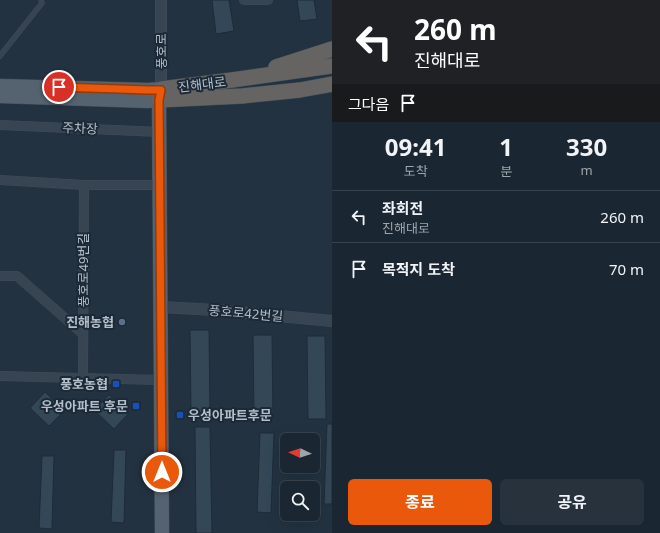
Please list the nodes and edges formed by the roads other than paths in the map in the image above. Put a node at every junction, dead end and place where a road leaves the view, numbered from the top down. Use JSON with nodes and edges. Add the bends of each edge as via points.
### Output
{"nodes":[{"id":1,"x":41,"y":0,"type":"edge"},
{"id":2,"x":161,"y":0,"type":"edge"},
{"id":3,"x":244,"y":0,"type":"edge"},
{"id":4,"x":268,"y":0,"type":"edge"},
{"id":5,"x":332,"y":49,"type":"edge"},
{"id":6,"x":0,"y":56,"type":"edge"},
{"id":7,"x":332,"y":66,"type":"edge"},
{"id":8,"x":232,"y":80,"type":"junction"},
{"id":9,"x":332,"y":84,"type":"edge"},
{"id":10,"x":0,"y":86,"type":"edge"},
{"id":11,"x":332,"y":88,"type":"edge"},
{"id":12,"x":300,"y":90,"type":"junction"},
{"id":13,"x":160,"y":95,"type":"junction"},
{"id":14,"x":0,"y":96,"type":"edge"},
{"id":15,"x":0,"y":125,"type":"edge"},
{"id":16,"x":160,"y":132,"type":"junction"},
{"id":17,"x":0,"y":180,"type":"edge"},
{"id":18,"x":84,"y":185,"type":"junction"},
{"id":19,"x":160,"y":185,"type":"junction"},
{"id":20,"x":0,"y":276,"type":"edge"},
{"id":21,"x":161,"y":307,"type":"junction"},
{"id":22,"x":332,"y":321,"type":"edge"},
{"id":23,"x":83,"y":334,"type":"junction"},
{"id":24,"x":0,"y":376,"type":"edge"},
{"id":25,"x":83,"y":379,"type":"junction"},
{"id":26,"x":161,"y":380,"type":"junction"},
{"id":27,"x":162,"y":533,"type":"edge"}],
"edges":[{"from":1,"to":6,"type":"lane","via":[[42,3]]},
{"from":2,"to":13,"type":"street","name":"풍호로"},
{"from":3,"to":4,"type":"street"},
{"from":5,"to":8,"type":"highway"},
{"from":7,"to":8,"type":"highway","name":"진해대로"},
{"from":8,"to":13,"type":"highway","name":"진해대로"},
{"from":9,"to":12,"type":"highway","name":"진해대로"},
{"from":10,"to":13,"type":"main road","name":"진해대로","via":[[148,90]]},
{"from":11,"to":12,"type":"highway"},
{"from":12,"to":13,"type":"highway","name":"진해대로","via":[[242,96]]},
{"from":13,"to":14,"type":"main road","name":"진해대로","via":[[140,101]]},
{"from":13,"to":16,"type":"main road","name":"풍호로"},
{"from":15,"to":16,"type":"street","name":"주차장"},
{"from":16,"to":19,"type":"main road","name":"풍호로"},
{"from":17,"to":18,"type":"street"},
{"from":18,"to":19,"type":"street"},
{"from":18,"to":23,"type":"street","name":"풍호로49번길"},
{"from":19,"to":21,"type":"main road","name":"풍호로"},
{"from":20,"to":23,"type":"street","via":[[17,276]]},
{"from":21,"to":22,"type":"street","name":"풍호로42번길"},
{"from":21,"to":26,"type":"main road","name":"풍호로"},
{"from":23,"to":25,"type":"street","name":"풍호로49번길"},
{"from":24,"to":25,"type":"street"},
{"from":25,"to":26,"type":"street"},
{"from":26,"to":27,"type":"main road","name":"풍호로"}]}
